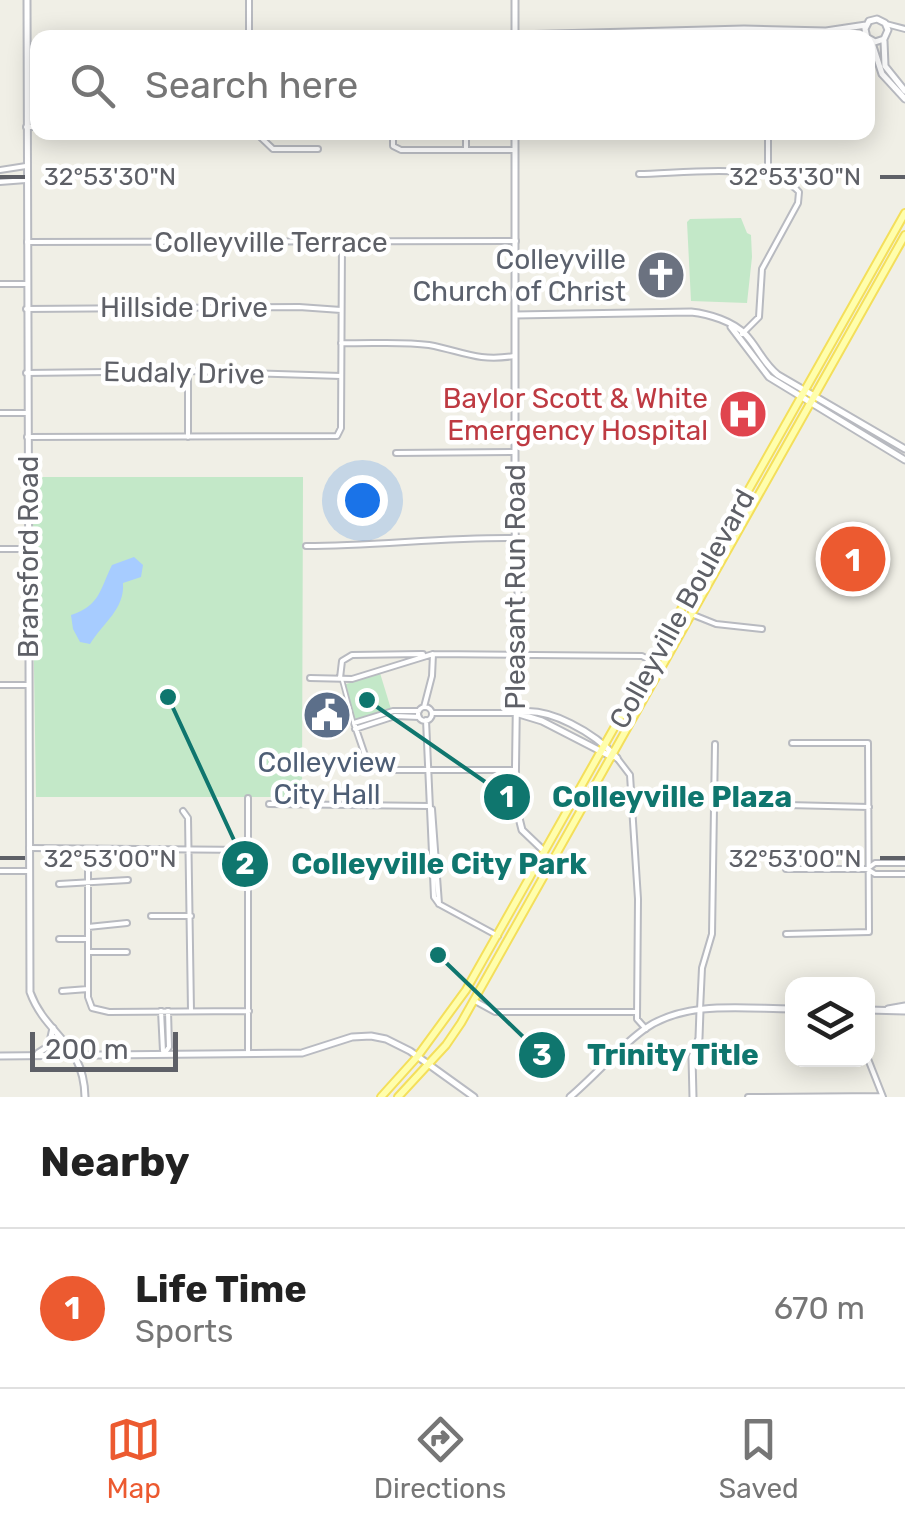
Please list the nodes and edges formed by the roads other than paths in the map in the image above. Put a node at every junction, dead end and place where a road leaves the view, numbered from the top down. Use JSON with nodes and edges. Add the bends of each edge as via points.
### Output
{"nodes":[{"id":1,"x":27,"y":0,"type":"edge"},
{"id":2,"x":249,"y":0,"type":"edge"},
{"id":3,"x":514,"y":0,"type":"edge"},
{"id":4,"x":886,"y":24,"type":"junction"},
{"id":5,"x":866,"y":25,"type":"junction"},
{"id":6,"x":905,"y":29,"type":"edge"},
{"id":7,"x":250,"y":30,"type":"edge"},
{"id":8,"x":515,"y":30,"type":"edge"},
{"id":9,"x":841,"y":30,"type":"edge"},
{"id":10,"x":866,"y":30,"type":"edge"},
{"id":11,"x":885,"y":38,"type":"junction"},
{"id":12,"x":875,"y":41,"type":"edge"},
{"id":13,"x":875,"y":57,"type":"edge"},
{"id":14,"x":885,"y":72,"type":"junction"},
{"id":15,"x":905,"y":90,"type":"edge"},
{"id":16,"x":905,"y":99,"type":"edge"},
{"id":17,"x":26,"y":127,"type":"junction"},
{"id":18,"x":30,"y":127,"type":"edge"},
{"id":19,"x":264,"y":140,"type":"edge"},
{"id":20,"x":393,"y":140,"type":"edge"},
{"id":21,"x":466,"y":140,"type":"edge"},
{"id":22,"x":515,"y":140,"type":"edge"},
{"id":23,"x":768,"y":140,"type":"edge"},
{"id":24,"x":318,"y":149,"type":"dead end"},
{"id":25,"x":466,"y":150,"type":"junction"},
{"id":26,"x":516,"y":150,"type":"junction"},
{"id":27,"x":26,"y":166,"type":"junction"},
{"id":28,"x":0,"y":170,"type":"edge"},
{"id":29,"x":639,"y":174,"type":"dead end"},
{"id":30,"x":768,"y":174,"type":"junction"},
{"id":31,"x":26,"y":180,"type":"junction"},
{"id":32,"x":0,"y":182,"type":"edge"},
{"id":33,"x":905,"y":213,"type":"edge"},
{"id":34,"x":905,"y":235,"type":"edge"},
{"id":35,"x":516,"y":241,"type":"junction"},
{"id":36,"x":26,"y":242,"type":"junction"},
{"id":37,"x":342,"y":242,"type":"junction"},
{"id":38,"x":0,"y":284,"type":"edge"},
{"id":39,"x":26,"y":284,"type":"junction"},
{"id":40,"x":26,"y":308,"type":"junction"},
{"id":41,"x":341,"y":310,"type":"junction"},
{"id":42,"x":515,"y":315,"type":"junction"},
{"id":43,"x":741,"y":335,"type":"junction"},
{"id":44,"x":341,"y":343,"type":"junction"},
{"id":45,"x":515,"y":356,"type":"junction"},
{"id":46,"x":26,"y":372,"type":"junction"},
{"id":47,"x":188,"y":372,"type":"junction"},
{"id":48,"x":341,"y":376,"type":"junction"},
{"id":49,"x":801,"y":392,"type":"junction"},
{"id":50,"x":813,"y":399,"type":"junction"},
{"id":51,"x":27,"y":412,"type":"junction"},
{"id":52,"x":0,"y":413,"type":"edge"},
{"id":53,"x":27,"y":437,"type":"junction"},
{"id":54,"x":188,"y":438,"type":"junction"},
{"id":55,"x":891,"y":440,"type":"junction"},
{"id":56,"x":886,"y":448,"type":"junction"},
{"id":57,"x":905,"y":449,"type":"edge"},
{"id":58,"x":515,"y":452,"type":"junction"},
{"id":59,"x":396,"y":453,"type":"dead end"},
{"id":60,"x":905,"y":460,"type":"edge"},
{"id":61,"x":515,"y":538,"type":"junction"},
{"id":62,"x":306,"y":546,"type":"dead end"},
{"id":63,"x":0,"y":549,"type":"edge"},
{"id":64,"x":26,"y":549,"type":"junction"},
{"id":65,"x":682,"y":606,"type":"junction"},
{"id":66,"x":692,"y":614,"type":"junction"},
{"id":67,"x":762,"y":629,"type":"dead end"},
{"id":68,"x":433,"y":654,"type":"junction"},
{"id":69,"x":517,"y":656,"type":"junction"},
{"id":70,"x":653,"y":662,"type":"junction"},
{"id":71,"x":662,"y":668,"type":"junction"},
{"id":72,"x":310,"y":678,"type":"dead end"},
{"id":73,"x":341,"y":678,"type":"junction"},
{"id":74,"x":0,"y":685,"type":"edge"},
{"id":75,"x":29,"y":685,"type":"junction"},
{"id":76,"x":421,"y":711,"type":"junction"},
{"id":77,"x":516,"y":712,"type":"junction"},
{"id":78,"x":432,"y":713,"type":"junction"},
{"id":79,"x":426,"y":720,"type":"junction"},
{"id":80,"x":355,"y":726,"type":"junction"},
{"id":81,"x":792,"y":742,"type":"dead end"},
{"id":82,"x":715,"y":744,"type":"dead end"},
{"id":83,"x":604,"y":745,"type":"junction"},
{"id":84,"x":600,"y":753,"type":"junction"},
{"id":85,"x":614,"y":756,"type":"junction"},
{"id":86,"x":515,"y":770,"type":"junction"},
{"id":87,"x":429,"y":771,"type":"junction"},
{"id":88,"x":248,"y":798,"type":"dead end"},
{"id":89,"x":269,"y":804,"type":"dead end"},
{"id":90,"x":787,"y":805,"type":"dead end"},
{"id":91,"x":430,"y":806,"type":"junction"},
{"id":92,"x":869,"y":807,"type":"junction"},
{"id":93,"x":182,"y":810,"type":"dead end"},
{"id":94,"x":29,"y":848,"type":"junction"},
{"id":95,"x":88,"y":849,"type":"junction"},
{"id":96,"x":250,"y":850,"type":"junction"},
{"id":97,"x":188,"y":851,"type":"junction"},
{"id":98,"x":544,"y":851,"type":"junction"},
{"id":99,"x":905,"y":863,"type":"edge"},
{"id":100,"x":786,"y":869,"type":"dead end"},
{"id":101,"x":867,"y":869,"type":"junction"},
{"id":102,"x":0,"y":871,"type":"edge"},
{"id":103,"x":28,"y":871,"type":"junction"},
{"id":104,"x":905,"y":874,"type":"edge"},
{"id":105,"x":128,"y":880,"type":"dead end"},
{"id":106,"x":88,"y":883,"type":"junction"},
{"id":107,"x":59,"y":884,"type":"dead end"},
{"id":108,"x":151,"y":916,"type":"dead end"},
{"id":109,"x":191,"y":916,"type":"junction"},
{"id":110,"x":127,"y":924,"type":"dead end"},
{"id":111,"x":88,"y":927,"type":"junction"},
{"id":112,"x":786,"y":934,"type":"dead end"},
{"id":113,"x":498,"y":936,"type":"junction"},
{"id":114,"x":59,"y":939,"type":"dead end"},
{"id":115,"x":88,"y":939,"type":"junction"},
{"id":116,"x":88,"y":952,"type":"junction"},
{"id":117,"x":127,"y":952,"type":"dead end"},
{"id":118,"x":88,"y":989,"type":"junction"},
{"id":119,"x":62,"y":991,"type":"dead end"},
{"id":120,"x":474,"y":1001,"type":"junction"},
{"id":121,"x":905,"y":1009,"type":"edge"},
{"id":122,"x":191,"y":1010,"type":"junction"},
{"id":123,"x":700,"y":1010,"type":"junction"},
{"id":124,"x":785,"y":1010,"type":"edge"},
{"id":125,"x":875,"y":1010,"type":"edge"},
{"id":126,"x":161,"y":1011,"type":"junction"},
{"id":127,"x":168,"y":1011,"type":"junction"},
{"id":128,"x":249,"y":1012,"type":"junction"},
{"id":129,"x":637,"y":1012,"type":"junction"},
{"id":130,"x":53,"y":1028,"type":"junction"},
{"id":131,"x":646,"y":1028,"type":"junction"},
{"id":132,"x":248,"y":1053,"type":"junction"},
{"id":133,"x":30,"y":1054,"type":"junction"},
{"id":134,"x":76,"y":1054,"type":"junction"},
{"id":135,"x":164,"y":1054,"type":"junction"},
{"id":136,"x":0,"y":1056,"type":"edge"},
{"id":137,"x":417,"y":1056,"type":"junction"},
{"id":138,"x":428,"y":1064,"type":"junction"},
{"id":139,"x":871,"y":1067,"type":"edge"},
{"id":140,"x":883,"y":1096,"type":"edge"},
{"id":141,"x":85,"y":1097,"type":"edge"},
{"id":142,"x":382,"y":1097,"type":"edge"},
{"id":143,"x":398,"y":1097,"type":"edge"},
{"id":144,"x":474,"y":1097,"type":"edge"},
{"id":145,"x":570,"y":1097,"type":"edge"},
{"id":146,"x":694,"y":1097,"type":"edge"},
{"id":147,"x":748,"y":1097,"type":"edge"}],
"edges":[{"from":1,"to":17,"type":"street","name":"Bransford Road"},
{"from":2,"to":7,"type":"street"},
{"from":3,"to":8,"type":"street"},
{"from":4,"to":5,"type":"street","via":[[876,19]]},
{"from":4,"to":6,"type":"street"},
{"from":4,"to":11,"type":"street"},
{"from":5,"to":9,"type":"street"},
{"from":5,"to":10,"type":"street"},
{"from":6,"to":11,"type":"street"},
{"from":11,"to":12,"type":"street"},
{"from":11,"to":14,"type":"street"},
{"from":13,"to":14,"type":"street"},
{"from":14,"to":15,"type":"street"},
{"from":14,"to":16,"type":"street"},
{"from":17,"to":18,"type":"street"},
{"from":17,"to":27,"type":"street","name":"Bransford Road"},
{"from":19,"to":24,"type":"street","via":[[273,149]]},
{"from":20,"to":25,"type":"street","via":[[394,148]]},
{"from":21,"to":25,"type":"street"},
{"from":22,"to":26,"type":"street","name":"Pleasant Run Road"},
{"from":23,"to":30,"type":"street"},
{"from":25,"to":26,"type":"street"},
{"from":26,"to":35,"type":"street","name":"Pleasant Run Road"},
{"from":27,"to":28,"type":"street"},
{"from":27,"to":31,"type":"street","name":"Bransford Road"},
{"from":29,"to":30,"type":"street"},
{"from":30,"to":43,"type":"street","via":[[793,185],[800,199],[760,273],[759,317]]},
{"from":31,"to":32,"type":"street"},
{"from":31,"to":36,"type":"street","name":"Bransford Road"},
{"from":33,"to":49,"type":"main road","name":"Colleyville Boulevard"},
{"from":34,"to":50,"type":"main road","name":"Colleyville Boulevard"},
{"from":35,"to":37,"type":"street","name":"Colleyville Terrace"},
{"from":35,"to":42,"type":"street","name":"Pleasant Run Road"},
{"from":36,"to":37,"type":"street","name":"Colleyville Terrace"},
{"from":36,"to":39,"type":"street","name":"Bransford Road"},
{"from":37,"to":41,"type":"street"},
{"from":38,"to":39,"type":"street"},
{"from":39,"to":40,"type":"street","name":"Bransford Road"},
{"from":40,"to":41,"type":"street","name":"Hillside Drive"},
{"from":40,"to":46,"type":"street","name":"Bransford Road"},
{"from":41,"to":44,"type":"street"},
{"from":42,"to":43,"type":"street","via":[[691,312],[712,316]]},
{"from":42,"to":45,"type":"street","name":"Pleasant Run Road"},
{"from":43,"to":49,"type":"street","via":[[765,368]]},
{"from":44,"to":45,"type":"street"},
{"from":44,"to":48,"type":"street"},
{"from":45,"to":58,"type":"street","name":"Pleasant Run Road"},
{"from":46,"to":47,"type":"street","name":"Eudaly Drive"},
{"from":46,"to":51,"type":"street","name":"Bransford Road"},
{"from":47,"to":48,"type":"street","name":"Eudaly Drive"},
{"from":47,"to":54,"type":"street"},
{"from":48,"to":54,"type":"street","via":[[337,436]]},
{"from":49,"to":50,"type":"street"},
{"from":49,"to":65,"type":"main road","name":"Colleyville Boulevard"},
{"from":50,"to":55,"type":"street"},
{"from":50,"to":56,"type":"street"},
{"from":50,"to":66,"type":"main road","name":"Colleyville Boulevard"},
{"from":51,"to":52,"type":"street"},
{"from":51,"to":53,"type":"street","name":"Bransford Road"},
{"from":53,"to":54,"type":"street"},
{"from":53,"to":64,"type":"street","name":"Bransford Road"},
{"from":55,"to":56,"type":"street"},
{"from":55,"to":57,"type":"street"},
{"from":56,"to":60,"type":"street"},
{"from":58,"to":59,"type":"street"},
{"from":58,"to":61,"type":"street","name":"Pleasant Run Road"},
{"from":61,"to":62,"type":"street"},
{"from":61,"to":69,"type":"street","name":"Pleasant Run Road"},
{"from":63,"to":64,"type":"street"},
{"from":64,"to":75,"type":"street","name":"Bransford Road"},
{"from":65,"to":66,"type":"main road"},
{"from":65,"to":70,"type":"main road","name":"Colleyville Boulevard"},
{"from":66,"to":67,"type":"street"},
{"from":66,"to":71,"type":"main road","name":"Colleyville Boulevard"},
{"from":68,"to":69,"type":"street"},
{"from":68,"to":73,"type":"street"},
{"from":68,"to":73,"type":"street","via":[[352,655],[342,660]]},
{"from":68,"to":76,"type":"street"},
{"from":69,"to":70,"type":"street","via":[[642,656]]},
{"from":69,"to":77,"type":"street","name":"Pleasant Run Road"},
{"from":70,"to":71,"type":"main road"},
{"from":70,"to":83,"type":"main road","name":"Colleyville Boulevard"},
{"from":71,"to":85,"type":"main road","name":"Colleyville Boulevard"},
{"from":72,"to":73,"type":"street"},
{"from":73,"to":80,"type":"street"},
{"from":74,"to":75,"type":"street"},
{"from":75,"to":94,"type":"street","name":"Bransford Road"},
{"from":76,"to":78,"type":"street"},
{"from":76,"to":79,"type":"street"},
{"from":76,"to":80,"type":"street"},
{"from":77,"to":78,"type":"street"},
{"from":77,"to":83,"type":"street","via":[[538,711]]},
{"from":77,"to":84,"type":"street"},
{"from":77,"to":86,"type":"street","name":"Pleasant Run Road"},
{"from":78,"to":79,"type":"street"},
{"from":79,"to":87,"type":"street"},
{"from":80,"to":87,"type":"street","via":[[370,770]]},
{"from":81,"to":92,"type":"street","via":[[868,743]]},
{"from":82,"to":123,"type":"street","via":[[712,934]]},
{"from":83,"to":84,"type":"main road","name":"Colleyville Boulevard"},
{"from":83,"to":85,"type":"street"},
{"from":84,"to":85,"type":"street"},
{"from":84,"to":98,"type":"main road","name":"Colleyville Boulevard"},
{"from":85,"to":120,"type":"main road","name":"Colleyville Boulevard"},
{"from":85,"to":129,"type":"street","via":[[630,774]]},
{"from":86,"to":87,"type":"street"},
{"from":86,"to":98,"type":"street","name":"Pleasant Run Road","via":[[518,823]]},
{"from":87,"to":91,"type":"street"},
{"from":88,"to":96,"type":"street"},
{"from":89,"to":91,"type":"street"},
{"from":90,"to":92,"type":"street"},
{"from":91,"to":113,"type":"street","via":[[434,898]]},
{"from":92,"to":101,"type":"street"},
{"from":93,"to":97,"type":"street"},
{"from":94,"to":95,"type":"street"},
{"from":94,"to":103,"type":"street","name":"Bransford Road"},
{"from":95,"to":97,"type":"street"},
{"from":95,"to":106,"type":"street"},
{"from":96,"to":97,"type":"street"},
{"from":96,"to":128,"type":"street"},
{"from":97,"to":109,"type":"street"},
{"from":98,"to":113,"type":"main road","name":"Colleyville Boulevard"},
{"from":99,"to":101,"type":"street"},
{"from":100,"to":101,"type":"street"},
{"from":101,"to":104,"type":"street"},
{"from":101,"to":112,"type":"street","via":[[869,932]]},
{"from":102,"to":103,"type":"street"},
{"from":103,"to":130,"type":"street","name":"Bransford Road","via":[[30,992]]},
{"from":105,"to":106,"type":"street"},
{"from":106,"to":107,"type":"street"},
{"from":106,"to":111,"type":"street"},
{"from":108,"to":109,"type":"street"},
{"from":109,"to":122,"type":"street"},
{"from":110,"to":111,"type":"street"},
{"from":111,"to":115,"type":"street"},
{"from":113,"to":137,"type":"main road","name":"Colleyville Boulevard"},
{"from":114,"to":115,"type":"street"},
{"from":115,"to":116,"type":"street"},
{"from":116,"to":117,"type":"street"},
{"from":116,"to":118,"type":"street"},
{"from":118,"to":119,"type":"street"},
{"from":118,"to":126,"type":"street","via":[[96,1010]]},
{"from":120,"to":129,"type":"street","via":[[495,1012]]},
{"from":120,"to":138,"type":"main road","name":"Colleyville Boulevard"},
{"from":121,"to":125,"type":"street"},
{"from":122,"to":127,"type":"street"},
{"from":122,"to":128,"type":"street"},
{"from":123,"to":124,"type":"street"},
{"from":123,"to":131,"type":"street"},
{"from":123,"to":146,"type":"street"},
{"from":126,"to":127,"type":"street"},
{"from":126,"to":135,"type":"street"},
{"from":127,"to":135,"type":"street"},
{"from":128,"to":132,"type":"street"},
{"from":129,"to":131,"type":"street"},
{"from":130,"to":133,"type":"street","via":[[49,1046]]},
{"from":130,"to":134,"type":"street","name":"Bransford Road"},
{"from":131,"to":145,"type":"street"},
{"from":132,"to":135,"type":"street"},
{"from":132,"to":137,"type":"street","via":[[302,1053],[371,1036]]},
{"from":133,"to":134,"type":"street"},
{"from":133,"to":136,"type":"street"},
{"from":134,"to":135,"type":"street"},
{"from":134,"to":141,"type":"street","name":"Bransford Road"},
{"from":137,"to":138,"type":"street"},
{"from":137,"to":142,"type":"main road","name":"Colleyville Boulevard"},
{"from":138,"to":143,"type":"main road","name":"Colleyville Boulevard"},
{"from":138,"to":144,"type":"street"},
{"from":139,"to":140,"type":"street"},
{"from":140,"to":147,"type":"street"}]}
